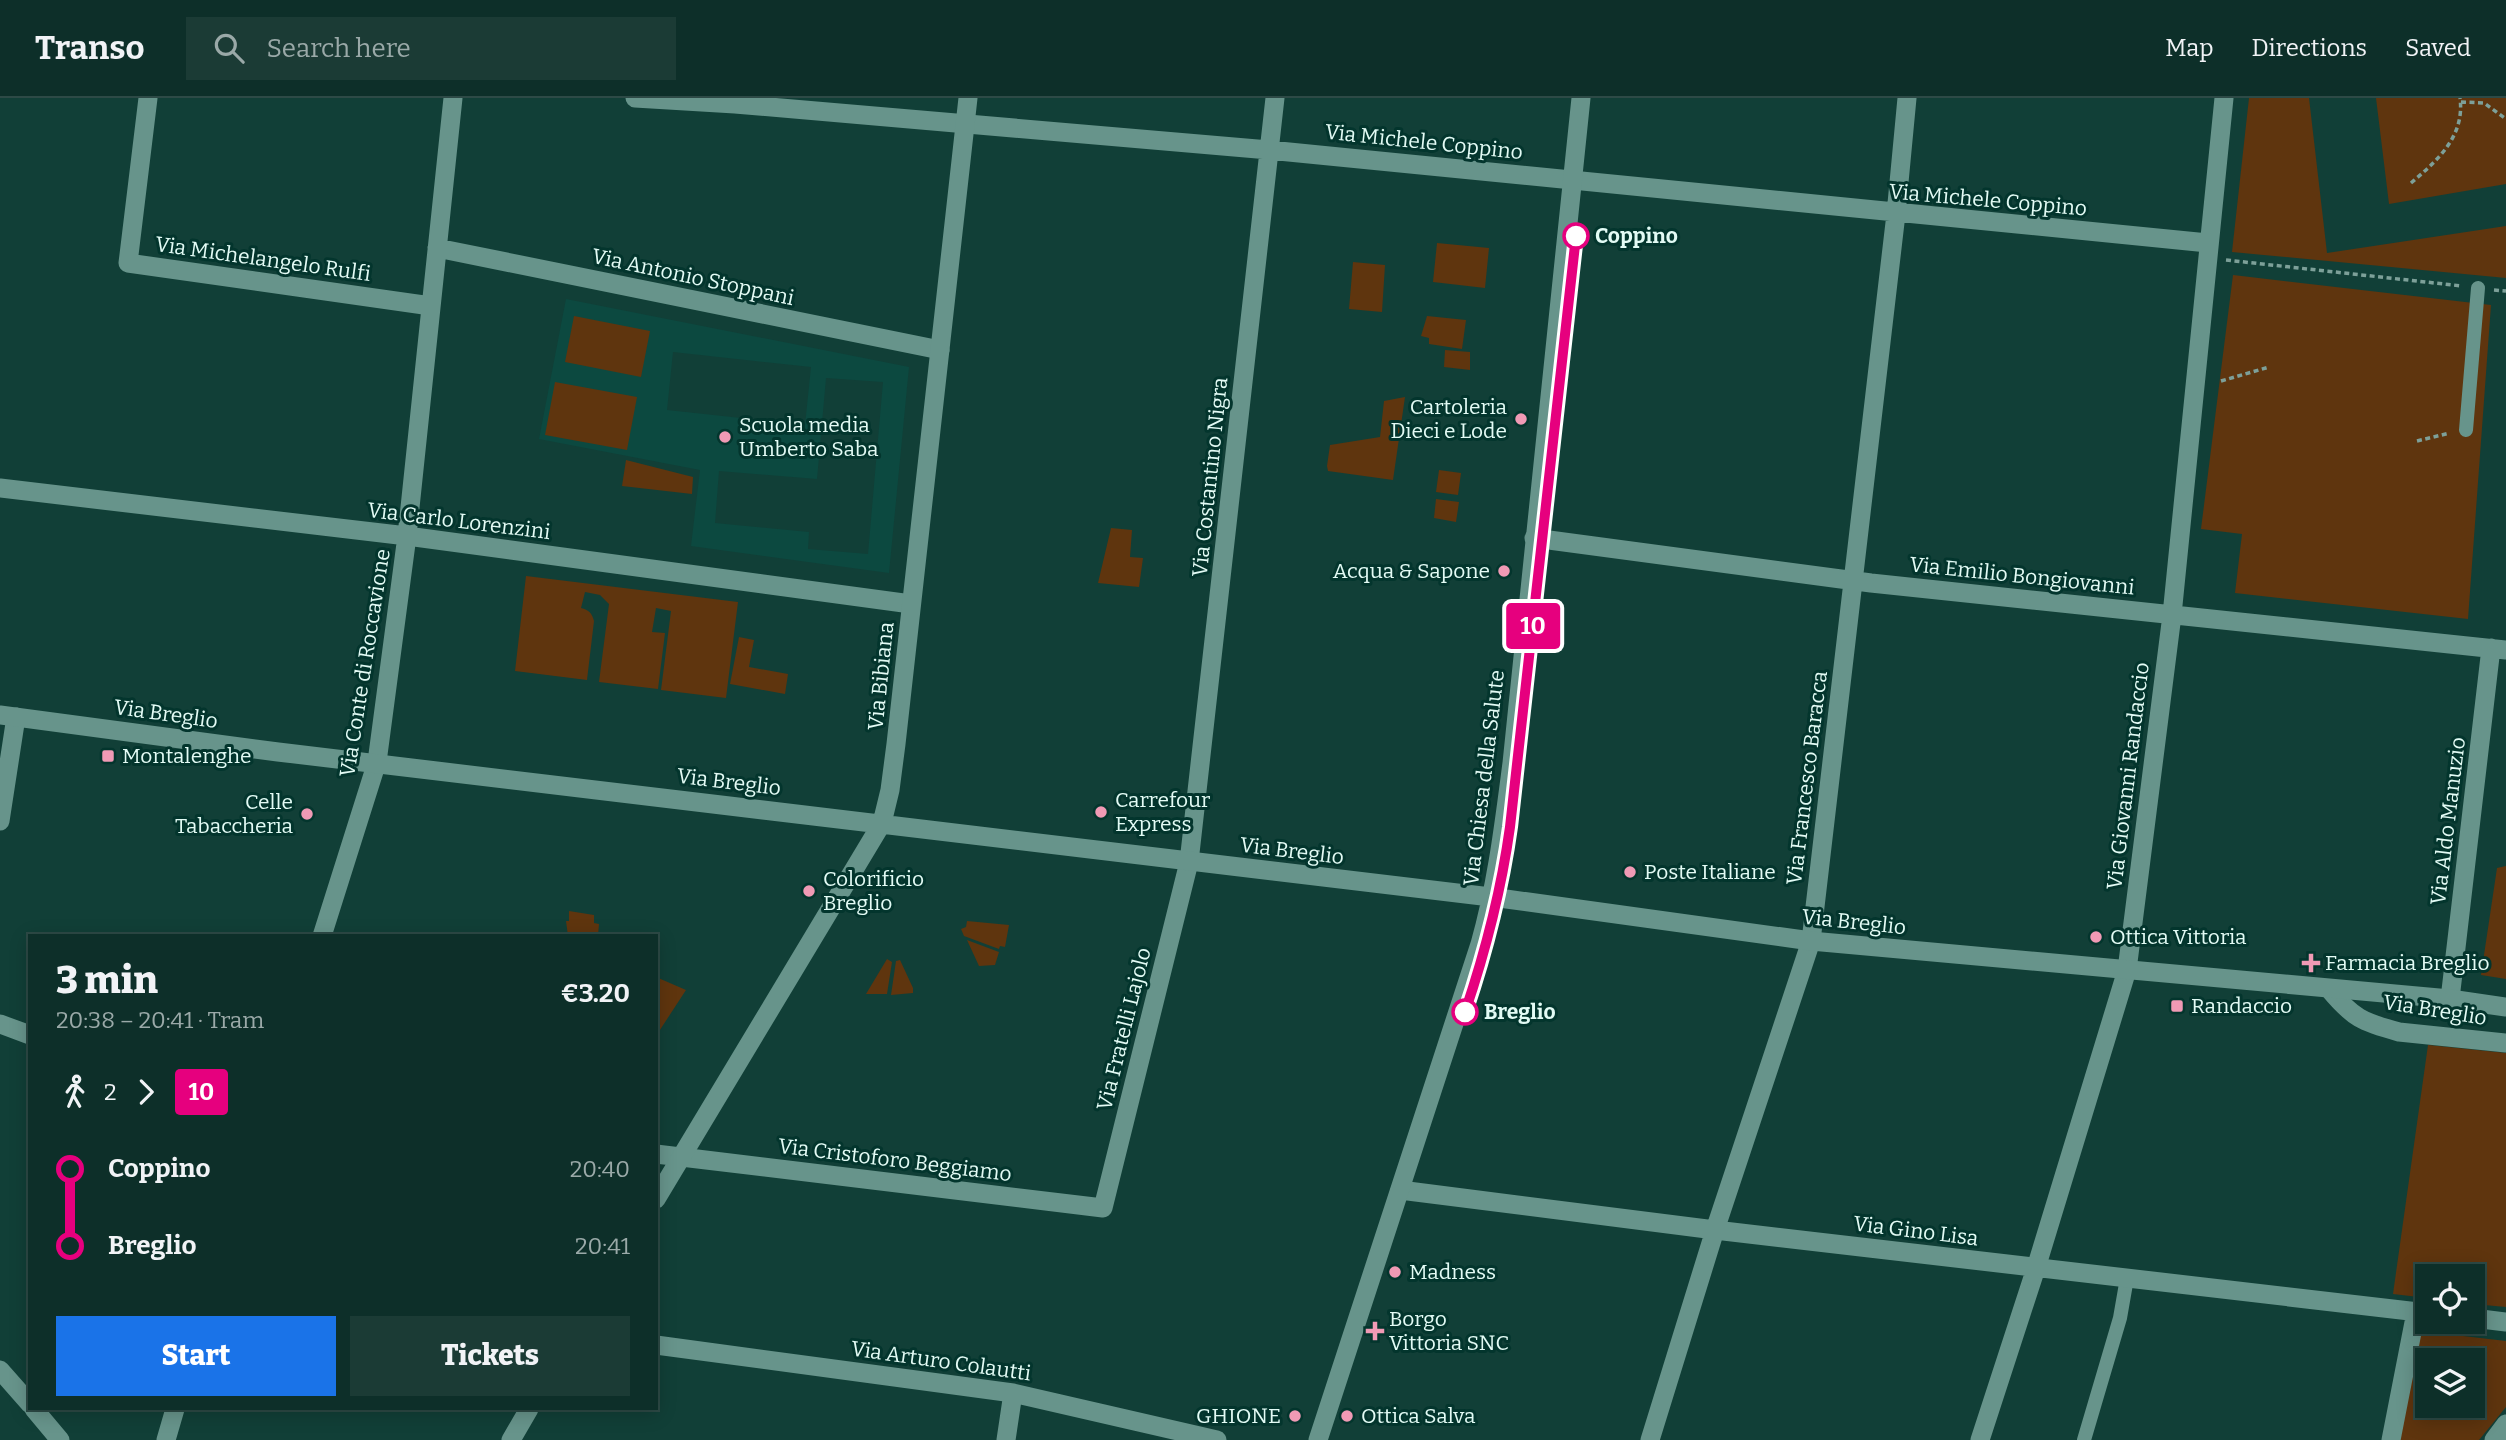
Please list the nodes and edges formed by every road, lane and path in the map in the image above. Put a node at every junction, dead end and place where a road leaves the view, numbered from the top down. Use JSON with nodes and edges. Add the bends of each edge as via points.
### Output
{"nodes":[{"id":1,"x":148,"y":98,"type":"edge"},
{"id":2,"x":453,"y":98,"type":"edge"},
{"id":3,"x":635,"y":98,"type":"edge"},
{"id":4,"x":968,"y":98,"type":"edge"},
{"id":5,"x":1275,"y":98,"type":"edge"},
{"id":6,"x":1581,"y":98,"type":"edge"},
{"id":7,"x":1907,"y":98,"type":"edge"},
{"id":8,"x":2224,"y":98,"type":"edge"},
{"id":9,"x":2488,"y":98,"type":"edge"},
{"id":10,"x":682,"y":99,"type":"edge"},
{"id":11,"x":2461,"y":100,"type":"edge"},
{"id":12,"x":735,"y":101,"type":"edge"},
{"id":13,"x":2484,"y":103,"type":"junction"},
{"id":14,"x":2506,"y":119,"type":"edge"},
{"id":15,"x":965,"y":124,"type":"junction"},
{"id":16,"x":1269,"y":150,"type":"junction"},
{"id":17,"x":1572,"y":179,"type":"junction"},
{"id":18,"x":2411,"y":183,"type":"dead end"},
{"id":19,"x":1896,"y":214,"type":"junction"},
{"id":20,"x":437,"y":248,"type":"junction"},
{"id":21,"x":2207,"y":250,"type":"junction"},
{"id":22,"x":2478,"y":288,"type":"junction"},
{"id":23,"x":2506,"y":291,"type":"edge"},
{"id":24,"x":432,"y":306,"type":"junction"},
{"id":25,"x":940,"y":350,"type":"junction"},
{"id":26,"x":2269,"y":367,"type":"dead end"},
{"id":27,"x":2221,"y":381,"type":"dead end"},
{"id":28,"x":2466,"y":430,"type":"dead end"},
{"id":29,"x":0,"y":488,"type":"edge"},
{"id":30,"x":407,"y":536,"type":"junction"},
{"id":31,"x":1534,"y":538,"type":"junction"},
{"id":32,"x":1853,"y":581,"type":"junction"},
{"id":33,"x":911,"y":604,"type":"junction"},
{"id":34,"x":2172,"y":615,"type":"junction"},
{"id":35,"x":2499,"y":649,"type":"edge"},
{"id":36,"x":8,"y":716,"type":"edge"},
{"id":37,"x":377,"y":762,"type":"junction"},
{"id":38,"x":0,"y":821,"type":"edge"},
{"id":39,"x":882,"y":823,"type":"junction"},
{"id":40,"x":1189,"y":862,"type":"junction"},
{"id":41,"x":1492,"y":898,"type":"junction"},
{"id":42,"x":322,"y":934,"type":"edge"},
{"id":43,"x":1811,"y":942,"type":"junction"},
{"id":44,"x":2127,"y":970,"type":"junction"},
{"id":45,"x":2329,"y":989,"type":"junction"},
{"id":46,"x":2450,"y":999,"type":"junction"},
{"id":47,"x":2506,"y":1007,"type":"edge"},
{"id":48,"x":0,"y":1024,"type":"edge"},
{"id":49,"x":28,"y":1034,"type":"edge"},
{"id":50,"x":2506,"y":1043,"type":"edge"},
{"id":51,"x":658,"y":1154,"type":"edge"},
{"id":52,"x":682,"y":1156,"type":"junction"},
{"id":53,"x":1400,"y":1190,"type":"junction"},
{"id":54,"x":658,"y":1196,"type":"edge"},
{"id":55,"x":1103,"y":1208,"type":"joint"},
{"id":56,"x":1715,"y":1230,"type":"junction"},
{"id":57,"x":2036,"y":1268,"type":"junction"},
{"id":58,"x":2127,"y":1278,"type":"junction"},
{"id":59,"x":2415,"y":1311,"type":"edge"},
{"id":60,"x":2485,"y":1319,"type":"edge"},
{"id":61,"x":2506,"y":1322,"type":"edge"},
{"id":62,"x":2417,"y":1334,"type":"edge"},
{"id":63,"x":658,"y":1345,"type":"edge"},
{"id":64,"x":0,"y":1370,"type":"edge"},
{"id":65,"x":1013,"y":1393,"type":"junction"},
{"id":66,"x":28,"y":1402,"type":"edge"},
{"id":67,"x":35,"y":1410,"type":"edge"},
{"id":68,"x":175,"y":1410,"type":"edge"},
{"id":69,"x":528,"y":1410,"type":"edge"},
{"id":70,"x":2506,"y":1424,"type":"edge"},
{"id":71,"x":60,"y":1440,"type":"edge"},
{"id":72,"x":166,"y":1440,"type":"edge"},
{"id":73,"x":511,"y":1440,"type":"edge"},
{"id":74,"x":1006,"y":1440,"type":"edge"},
{"id":75,"x":1217,"y":1440,"type":"edge"},
{"id":76,"x":1318,"y":1440,"type":"edge"},
{"id":77,"x":1650,"y":1440,"type":"edge"},
{"id":78,"x":1980,"y":1440,"type":"edge"},
{"id":79,"x":2084,"y":1440,"type":"edge"},
{"id":80,"x":2391,"y":1440,"type":"edge"},
{"id":81,"x":2494,"y":1440,"type":"edge"}],
"edges":[{"from":1,"to":24,"type":"street","name":"Via Michelangelo Rulfi","via":[[128,263]]},
{"from":2,"to":20,"type":"street","name":"Via Conte di Roccavione"},
{"from":3,"to":10,"type":"street","name":"Via Michele Coppino"},
{"from":4,"to":15,"type":"street","name":"Via Bibiana"},
{"from":5,"to":16,"type":"street","name":"Via Costantino Nigra"},
{"from":6,"to":17,"type":"street","name":"Via Chiesa della Salute"},
{"from":7,"to":19,"type":"street","name":"Via Francesco Baracca"},
{"from":8,"to":21,"type":"street","name":"Via Giovanni Randaccio"},
{"from":9,"to":13,"type":"path"},
{"from":10,"to":12,"type":"street","name":"Via Michele Coppino"},
{"from":11,"to":13,"type":"path"},
{"from":11,"to":18,"type":"path","via":[[2459,127],[2441,157]]},
{"from":12,"to":15,"type":"street","name":"Via Michele Coppino"},
{"from":13,"to":14,"type":"path"},
{"from":15,"to":16,"type":"street","name":"Via Michele Coppino"},
{"from":15,"to":25,"type":"street","name":"Via Bibiana"},
{"from":16,"to":17,"type":"street","name":"Via Michele Coppino"},
{"from":16,"to":40,"type":"street","name":"Via Costantino Nigra"},
{"from":17,"to":19,"type":"street","name":"Via Michele Coppino"},
{"from":17,"to":31,"type":"street","name":"Via Chiesa della Salute"},
{"from":19,"to":21,"type":"street","name":"Via Michele Coppino"},
{"from":19,"to":32,"type":"street","name":"Via Francesco Baracca"},
{"from":20,"to":24,"type":"street","name":"Via Conte di Roccavione"},
{"from":20,"to":25,"type":"street","name":"Via Antonio Stoppani"},
{"from":21,"to":22,"type":"path"},
{"from":21,"to":34,"type":"street","name":"Via Giovanni Randaccio"},
{"from":22,"to":23,"type":"path"},
{"from":22,"to":28,"type":"lane"},
{"from":24,"to":30,"type":"street","name":"Via Conte di Roccavione"},
{"from":25,"to":33,"type":"street","name":"Via Bibiana"},
{"from":26,"to":27,"type":"path"},
{"from":29,"to":30,"type":"street","name":"Via Carlo Lorenzini"},
{"from":30,"to":33,"type":"street","name":"Via Carlo Lorenzini"},
{"from":30,"to":37,"type":"street","name":"Via Conte di Roccavione"},
{"from":31,"to":32,"type":"street","name":"Via Emilio Bongiovanni"},
{"from":31,"to":41,"type":"street","name":"Via Chiesa della Salute","via":[[1504,830]]},
{"from":32,"to":34,"type":"street","name":"Via Emilio Bongiovanni"},
{"from":32,"to":43,"type":"street","name":"Via Francesco Baracca"},
{"from":33,"to":39,"type":"street","name":"Via Bibiana","via":[[890,790]]},
{"from":34,"to":35,"type":"street","name":"Via Emilio Bongiovanni"},
{"from":34,"to":44,"type":"street","name":"Via Giovanni Randaccio"},
{"from":35,"to":46,"type":"street","name":"Via Aldo Manuzio"},
{"from":36,"to":37,"type":"street","name":"Via Breglio"},
{"from":36,"to":38,"type":"street"},
{"from":37,"to":39,"type":"street","name":"Via Breglio"},
{"from":37,"to":42,"type":"street","name":"Via Conte di Roccavione"},
{"from":39,"to":40,"type":"street","name":"Via Breglio"},
{"from":39,"to":52,"type":"street","name":"Via Bibiana"},
{"from":40,"to":41,"type":"street","name":"Via Breglio"},
{"from":40,"to":55,"type":"street","name":"Via Fratelli Lajolo"},
{"from":41,"to":43,"type":"street","name":"Via Breglio"},
{"from":41,"to":53,"type":"street","name":"Via Chiesa della Salute"},
{"from":43,"to":44,"type":"street","name":"Via Breglio"},
{"from":43,"to":56,"type":"street","name":"Via Francesco Baracca"},
{"from":44,"to":45,"type":"street","name":"Via Breglio"},
{"from":44,"to":57,"type":"street","name":"Via Giovanni Randaccio"},
{"from":45,"to":46,"type":"street","name":"Via Breglio"},
{"from":45,"to":50,"type":"street","name":"Via Breglio","via":[[2348,1012],[2382,1027]]},
{"from":46,"to":47,"type":"street","name":"Via Breglio"},
{"from":48,"to":49,"type":"street"},
{"from":51,"to":52,"type":"street","name":"Via Cristoforo Beggiamo"},
{"from":52,"to":54,"type":"street","name":"Via Bibiana"},
{"from":52,"to":55,"type":"street","name":"Via Cristoforo Beggiamo"},
{"from":53,"to":56,"type":"street","name":"Via Gino Lisa"},
{"from":53,"to":76,"type":"street","name":"Via Chiesa della Salute"},
{"from":56,"to":57,"type":"street","name":"Via Gino Lisa"},
{"from":56,"to":77,"type":"street","name":"Via Francesco Baracca"},
{"from":57,"to":58,"type":"street","name":"Via Gino Lisa"},
{"from":57,"to":78,"type":"street","name":"Via Giovanni Randaccio"},
{"from":58,"to":59,"type":"street","name":"Via Gino Lisa"},
{"from":58,"to":79,"type":"lane"},
{"from":60,"to":61,"type":"street"},
{"from":62,"to":80,"type":"street"},
{"from":63,"to":65,"type":"street","name":"Via Arturo Colautti"},
{"from":64,"to":66,"type":"street"},
{"from":65,"to":74,"type":"street"},
{"from":65,"to":75,"type":"street","name":"Via Arturo Colautti"},
{"from":67,"to":71,"type":"street"},
{"from":68,"to":72,"type":"street"},
{"from":69,"to":73,"type":"street"},
{"from":70,"to":81,"type":"street"}]}
